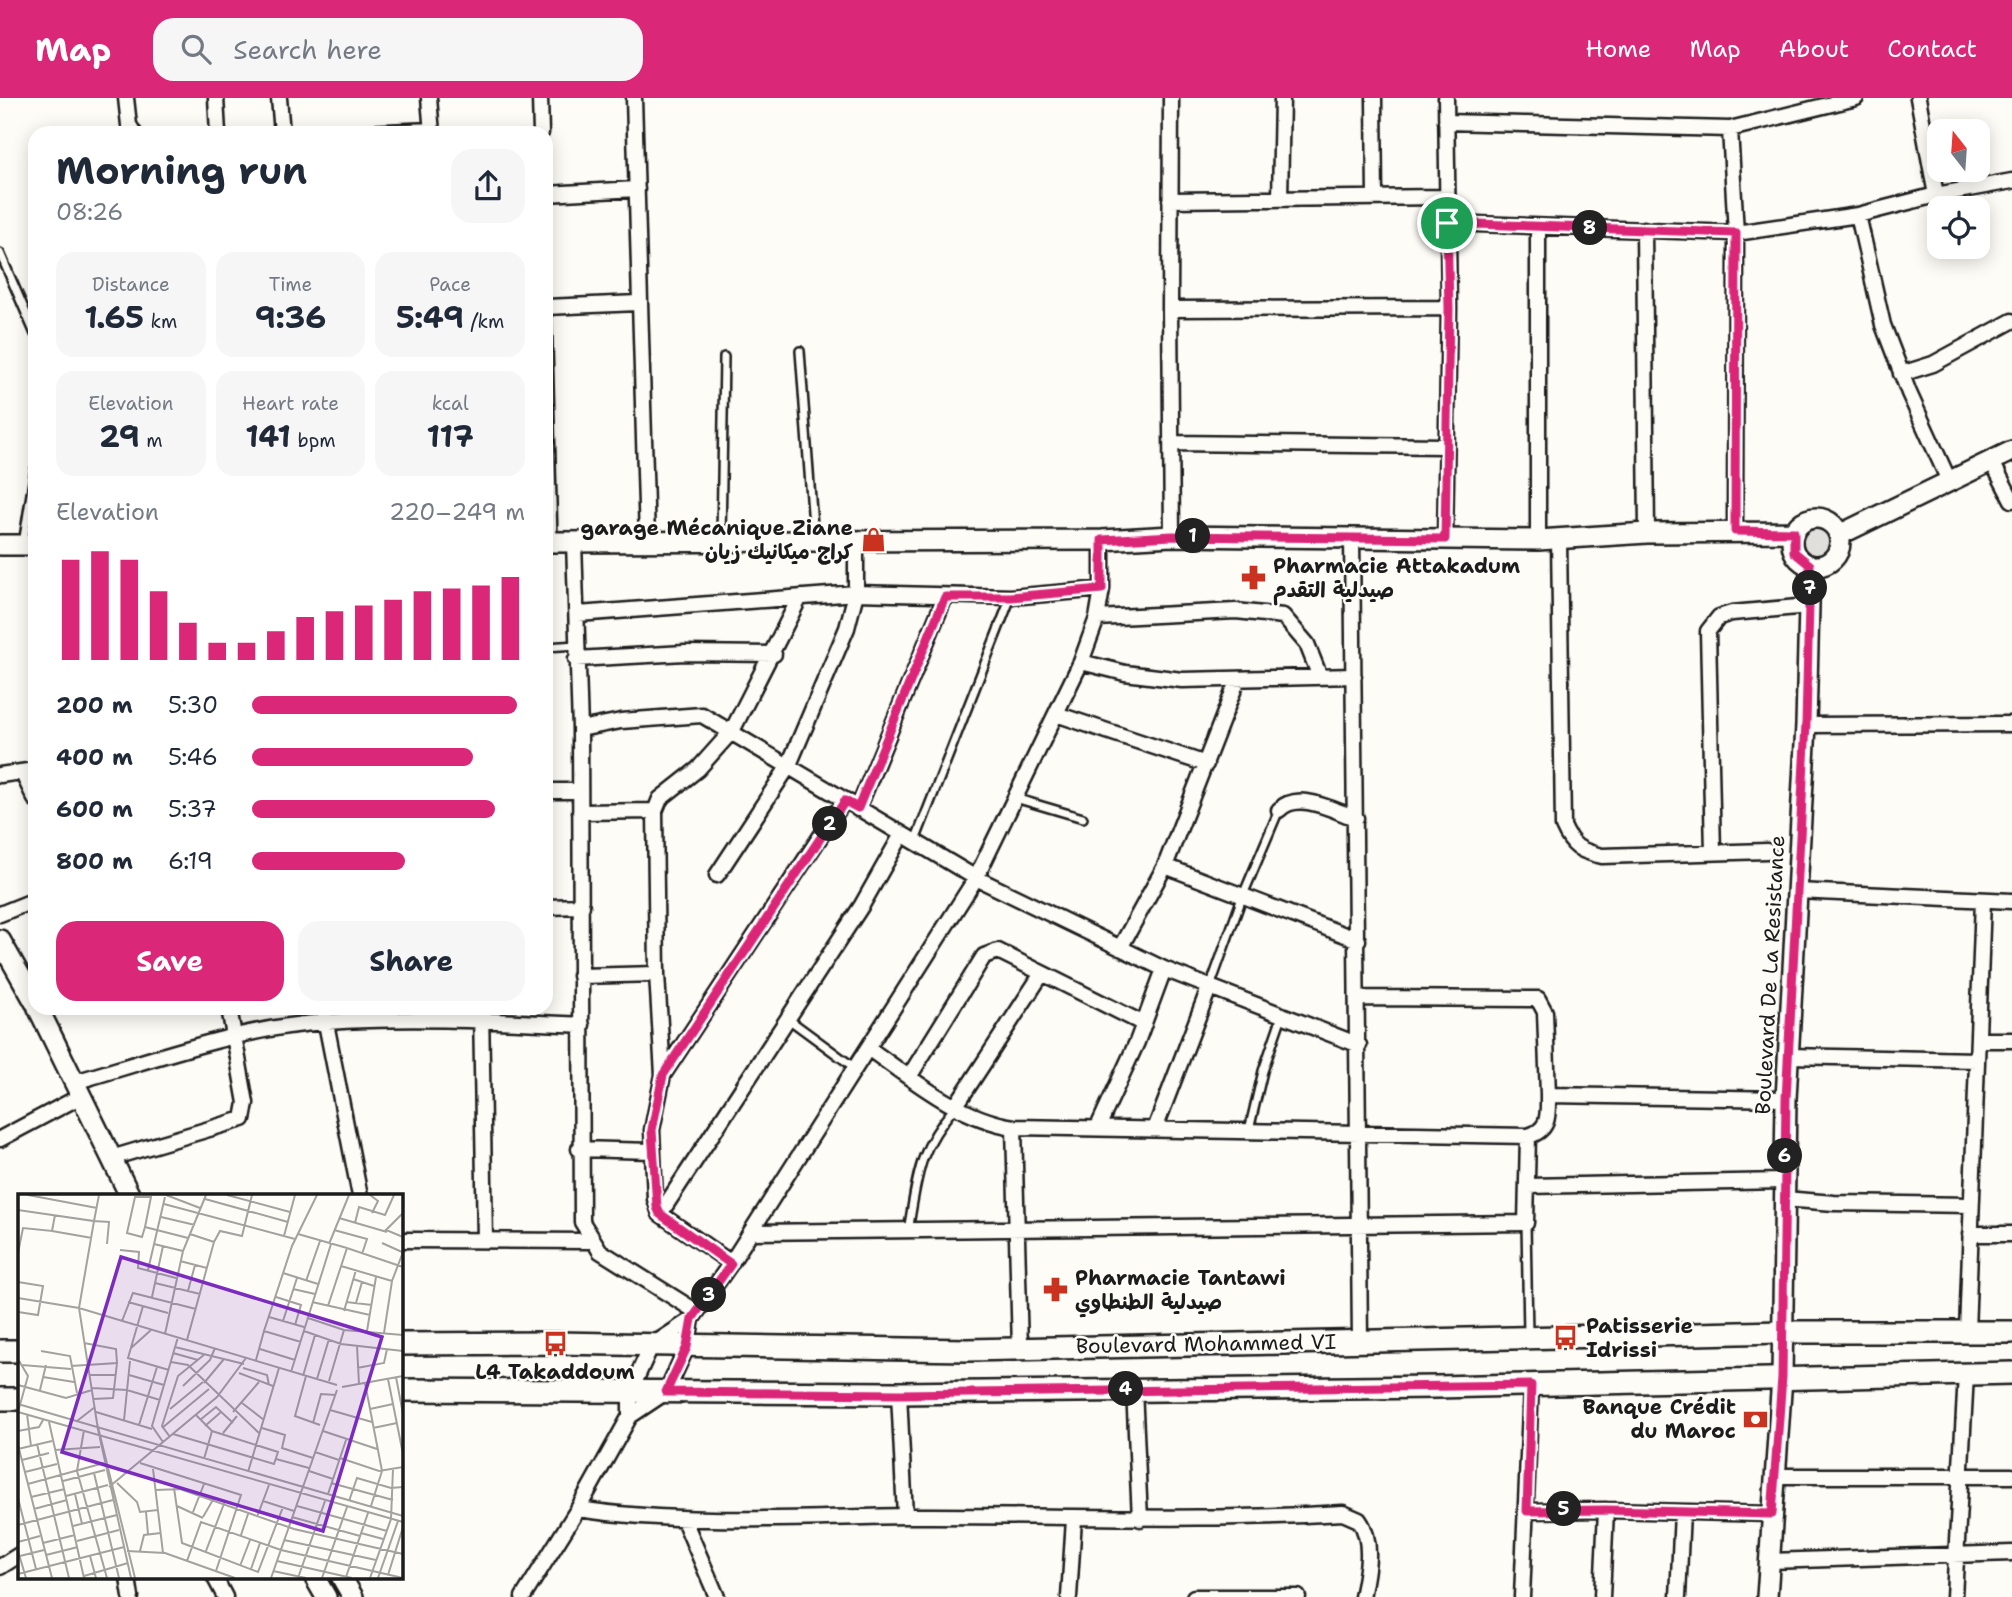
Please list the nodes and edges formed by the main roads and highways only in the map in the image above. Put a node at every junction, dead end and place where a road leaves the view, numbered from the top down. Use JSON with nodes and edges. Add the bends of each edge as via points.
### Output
{"nodes":[{"id":1,"x":2012,"y":1332,"type":"edge"},
{"id":2,"x":402,"y":1344,"type":"edge"},
{"id":3,"x":0,"y":1351,"type":"edge"},
{"id":4,"x":18,"y":1351,"type":"edge"},
{"id":5,"x":2012,"y":1373,"type":"edge"},
{"id":6,"x":402,"y":1390,"type":"edge"},
{"id":7,"x":0,"y":1399,"type":"edge"},
{"id":8,"x":18,"y":1399,"type":"edge"}],
"edges":[{"from":1,"to":2,"type":"main road","name":"Boulevard Mohammed VI","via":[[1783,1332],[1020,1349]]},
{"from":3,"to":4,"type":"main road"},
{"from":5,"to":6,"type":"main road","name":"Boulevard Mohammed VI","via":[[900,1394]]},
{"from":7,"to":8,"type":"main road"}]}
